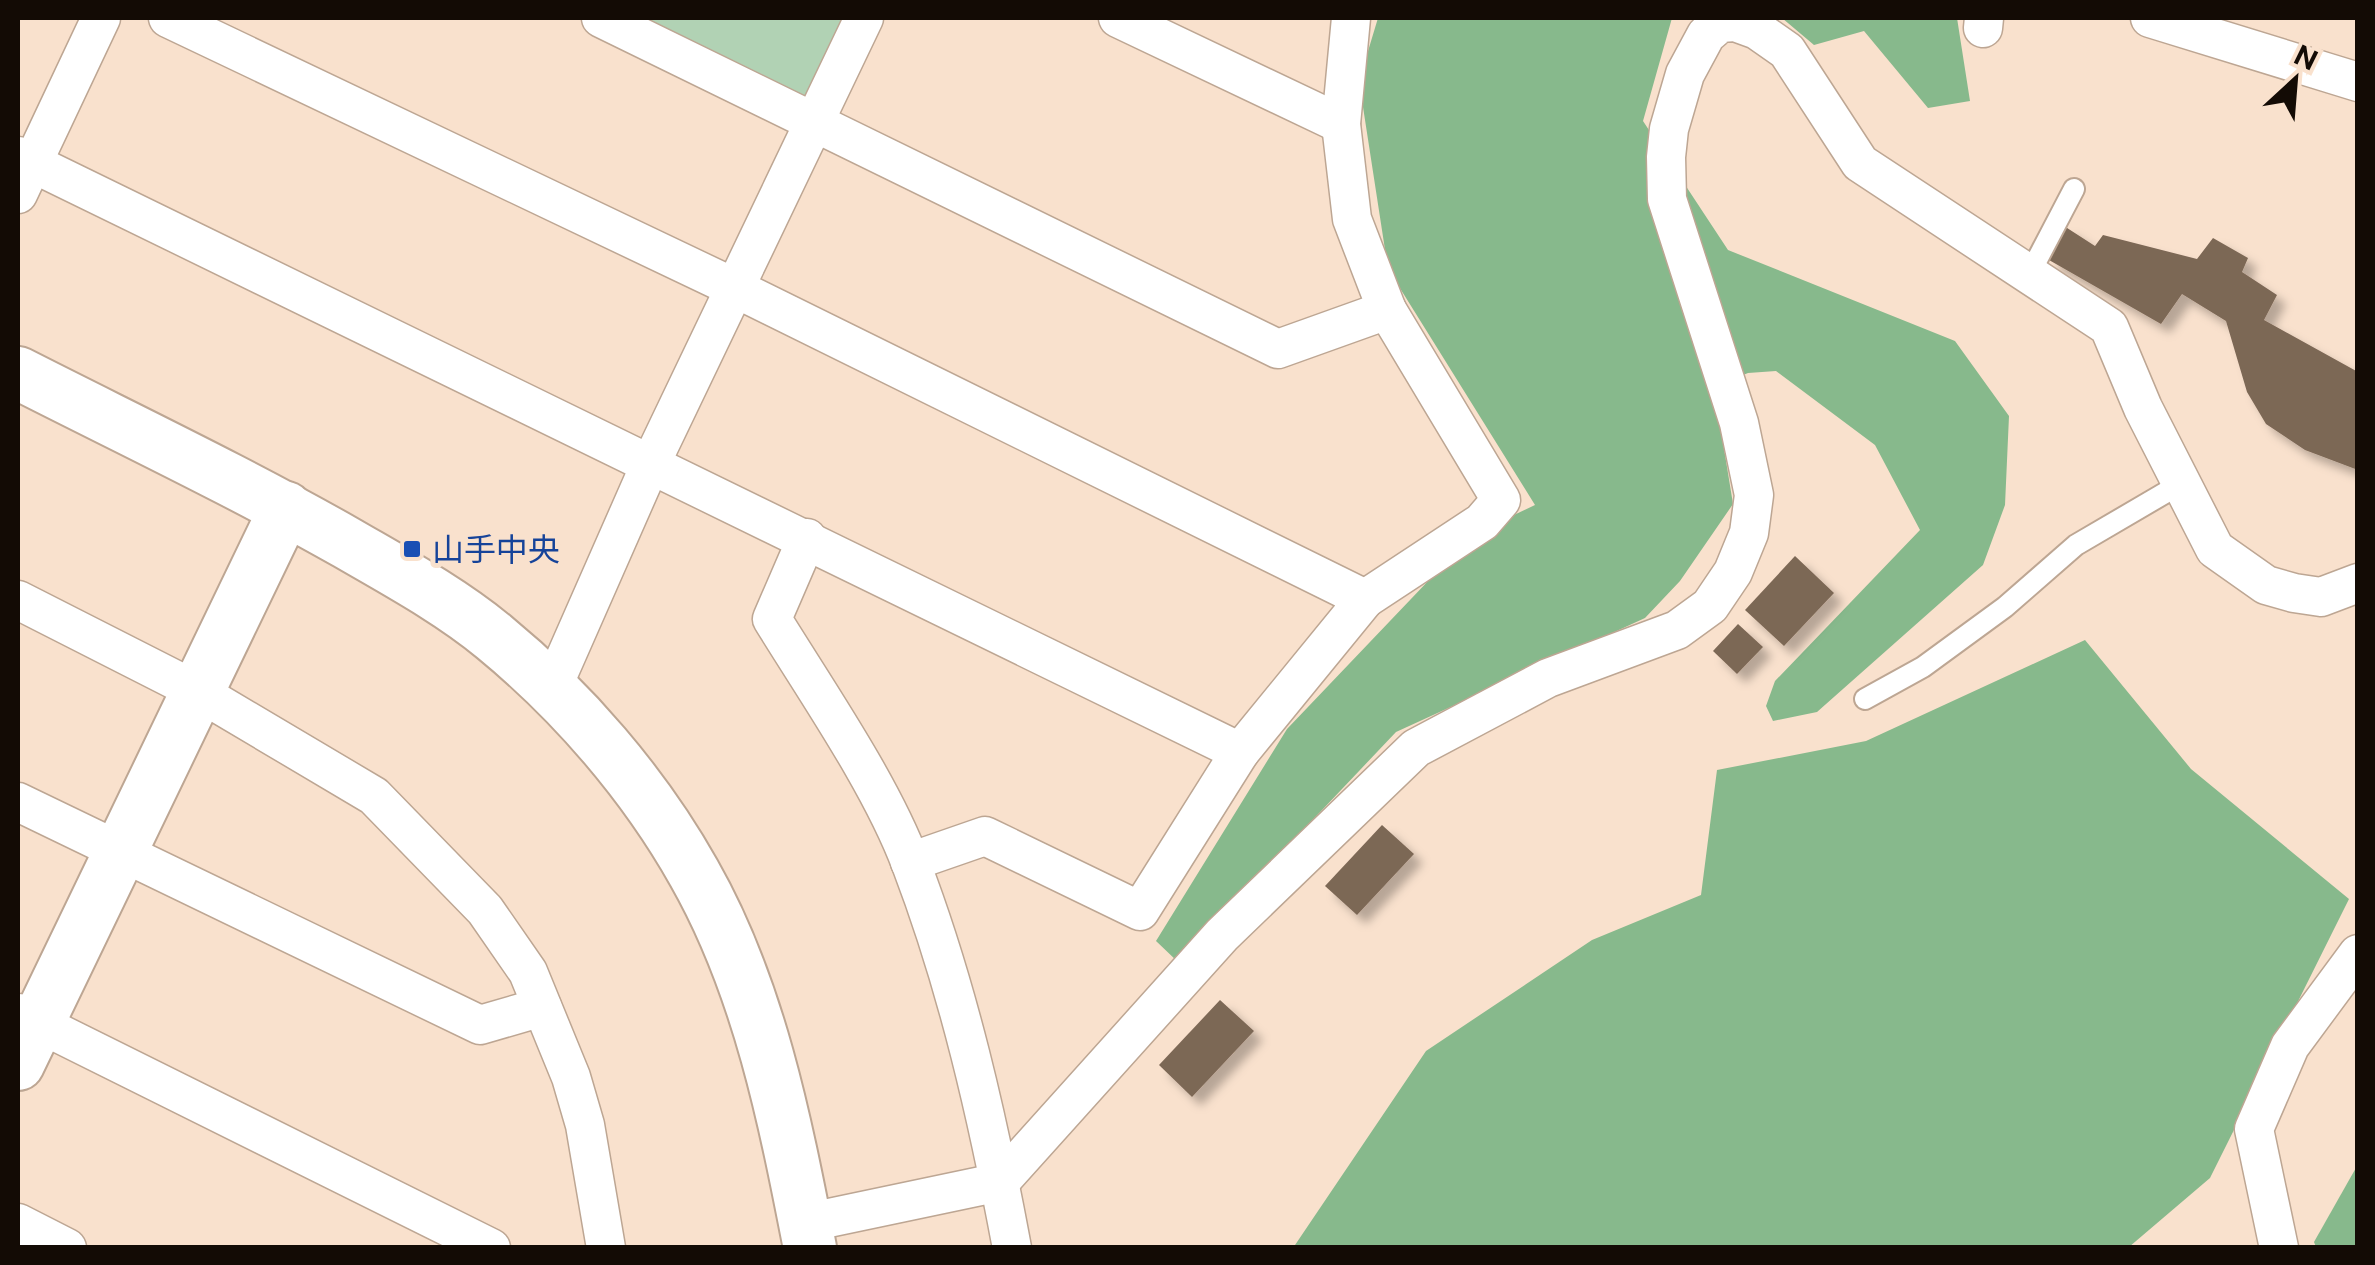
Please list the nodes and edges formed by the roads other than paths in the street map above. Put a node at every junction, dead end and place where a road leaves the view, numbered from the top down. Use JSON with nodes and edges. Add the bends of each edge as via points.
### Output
{"nodes":[{"id":1,"x":101,"y":18,"type":"edge"},
{"id":2,"x":168,"y":18,"type":"edge"},
{"id":3,"x":602,"y":18,"type":"edge"},
{"id":4,"x":864,"y":18,"type":"edge"},
{"id":5,"x":1118,"y":18,"type":"edge"},
{"id":6,"x":1352,"y":18,"type":"edge"},
{"id":7,"x":2150,"y":18,"type":"edge"},
{"id":8,"x":2358,"y":82,"type":"edge"},
{"id":9,"x":815,"y":120,"type":"junction"},
{"id":10,"x":1341,"y":124,"type":"junction"},
{"id":11,"x":22,"y":171,"type":"edge"},
{"id":12,"x":2074,"y":189,"type":"dead end"},
{"id":13,"x":2029,"y":275,"type":"junction"},
{"id":14,"x":734,"y":288,"type":"junction"},
{"id":15,"x":1387,"y":310,"type":"junction"},
{"id":16,"x":18,"y":373,"type":"edge"},
{"id":17,"x":651,"y":463,"type":"junction"},
{"id":18,"x":2182,"y":483,"type":"junction"},
{"id":19,"x":286,"y":508,"type":"junction"},
{"id":20,"x":807,"y":538,"type":"junction"},
{"id":21,"x":2358,"y":584,"type":"edge"},
{"id":22,"x":1365,"y":599,"type":"junction"},
{"id":23,"x":18,"y":600,"type":"edge"},
{"id":24,"x":552,"y":688,"type":"junction"},
{"id":25,"x":197,"y":690,"type":"junction"},
{"id":26,"x":1866,"y":699,"type":"dead end"},
{"id":27,"x":1240,"y":752,"type":"junction"},
{"id":28,"x":18,"y":802,"type":"edge"},
{"id":29,"x":121,"y":852,"type":"junction"},
{"id":30,"x":910,"y":862,"type":"junction"},
{"id":31,"x":2358,"y":954,"type":"edge"},
{"id":32,"x":542,"y":1007,"type":"junction"},
{"id":33,"x":24,"y":1033,"type":"edge"},
{"id":34,"x":1000,"y":1182,"type":"junction"},
{"id":35,"x":18,"y":1224,"type":"edge"},
{"id":36,"x":807,"y":1235,"type":"edge"},
{"id":37,"x":67,"y":1248,"type":"edge"},
{"id":38,"x":490,"y":1248,"type":"edge"},
{"id":39,"x":606,"y":1248,"type":"edge"},
{"id":40,"x":1012,"y":1248,"type":"edge"},
{"id":41,"x":2279,"y":1248,"type":"edge"}],
"edges":[{"from":1,"to":11,"type":"street"},
{"from":2,"to":14,"type":"street"},
{"from":3,"to":9,"type":"street"},
{"from":4,"to":9,"type":"street"},
{"from":5,"to":10,"type":"street"},
{"from":6,"to":10,"type":"street"},
{"from":7,"to":8,"type":"street"},
{"from":9,"to":14,"type":"street"},
{"from":9,"to":15,"type":"street","via":[[1278,349]]},
{"from":10,"to":15,"type":"street","via":[[1352,219]]},
{"from":11,"to":17,"type":"street"},
{"from":12,"to":13,"type":"lane"},
{"from":13,"to":18,"type":"street","via":[[2109,327]]},
{"from":13,"to":34,"type":"street","via":[[1860,163],[1787,50],[1735,22],[1720,23],[1706,35],[1668,129],[1667,199],[1739,423],[1754,496],[1733,572],[1710,606],[1678,630],[1548,678],[1416,748],[1222,935]]},
{"from":14,"to":17,"type":"street"},
{"from":14,"to":22,"type":"street"},
{"from":15,"to":22,"type":"street","via":[[1501,500],[1482,522]]},
{"from":16,"to":19,"type":"street"},
{"from":17,"to":20,"type":"street"},
{"from":17,"to":24,"type":"street"},
{"from":18,"to":21,"type":"street","via":[[2215,550],[2266,585],[2321,597]]},
{"from":18,"to":26,"type":"lane","via":[[2076,545],[1924,667]]},
{"from":19,"to":24,"type":"street","via":[[420,585]]},
{"from":19,"to":25,"type":"street"},
{"from":20,"to":27,"type":"street"},
{"from":20,"to":30,"type":"street","via":[[772,618]]},
{"from":22,"to":27,"type":"street"},
{"from":23,"to":25,"type":"street"},
{"from":24,"to":36,"type":"street","via":[[636,785],[694,874],[739,972],[776,1082]]},
{"from":25,"to":29,"type":"street"},
{"from":25,"to":32,"type":"street","via":[[374,796],[486,910],[528,972]]},
{"from":27,"to":30,"type":"street","via":[[1140,910],[985,836]]},
{"from":28,"to":29,"type":"street"},
{"from":29,"to":32,"type":"street","via":[[480,1025]]},
{"from":29,"to":33,"type":"street"},
{"from":30,"to":34,"type":"street","via":[[964,1033]]},
{"from":31,"to":41,"type":"street","via":[[2290,1046],[2254,1129]]},
{"from":32,"to":39,"type":"street","via":[[586,1126]]},
{"from":33,"to":38,"type":"street"},
{"from":34,"to":36,"type":"street"},
{"from":34,"to":40,"type":"street"},
{"from":35,"to":37,"type":"street"}]}
